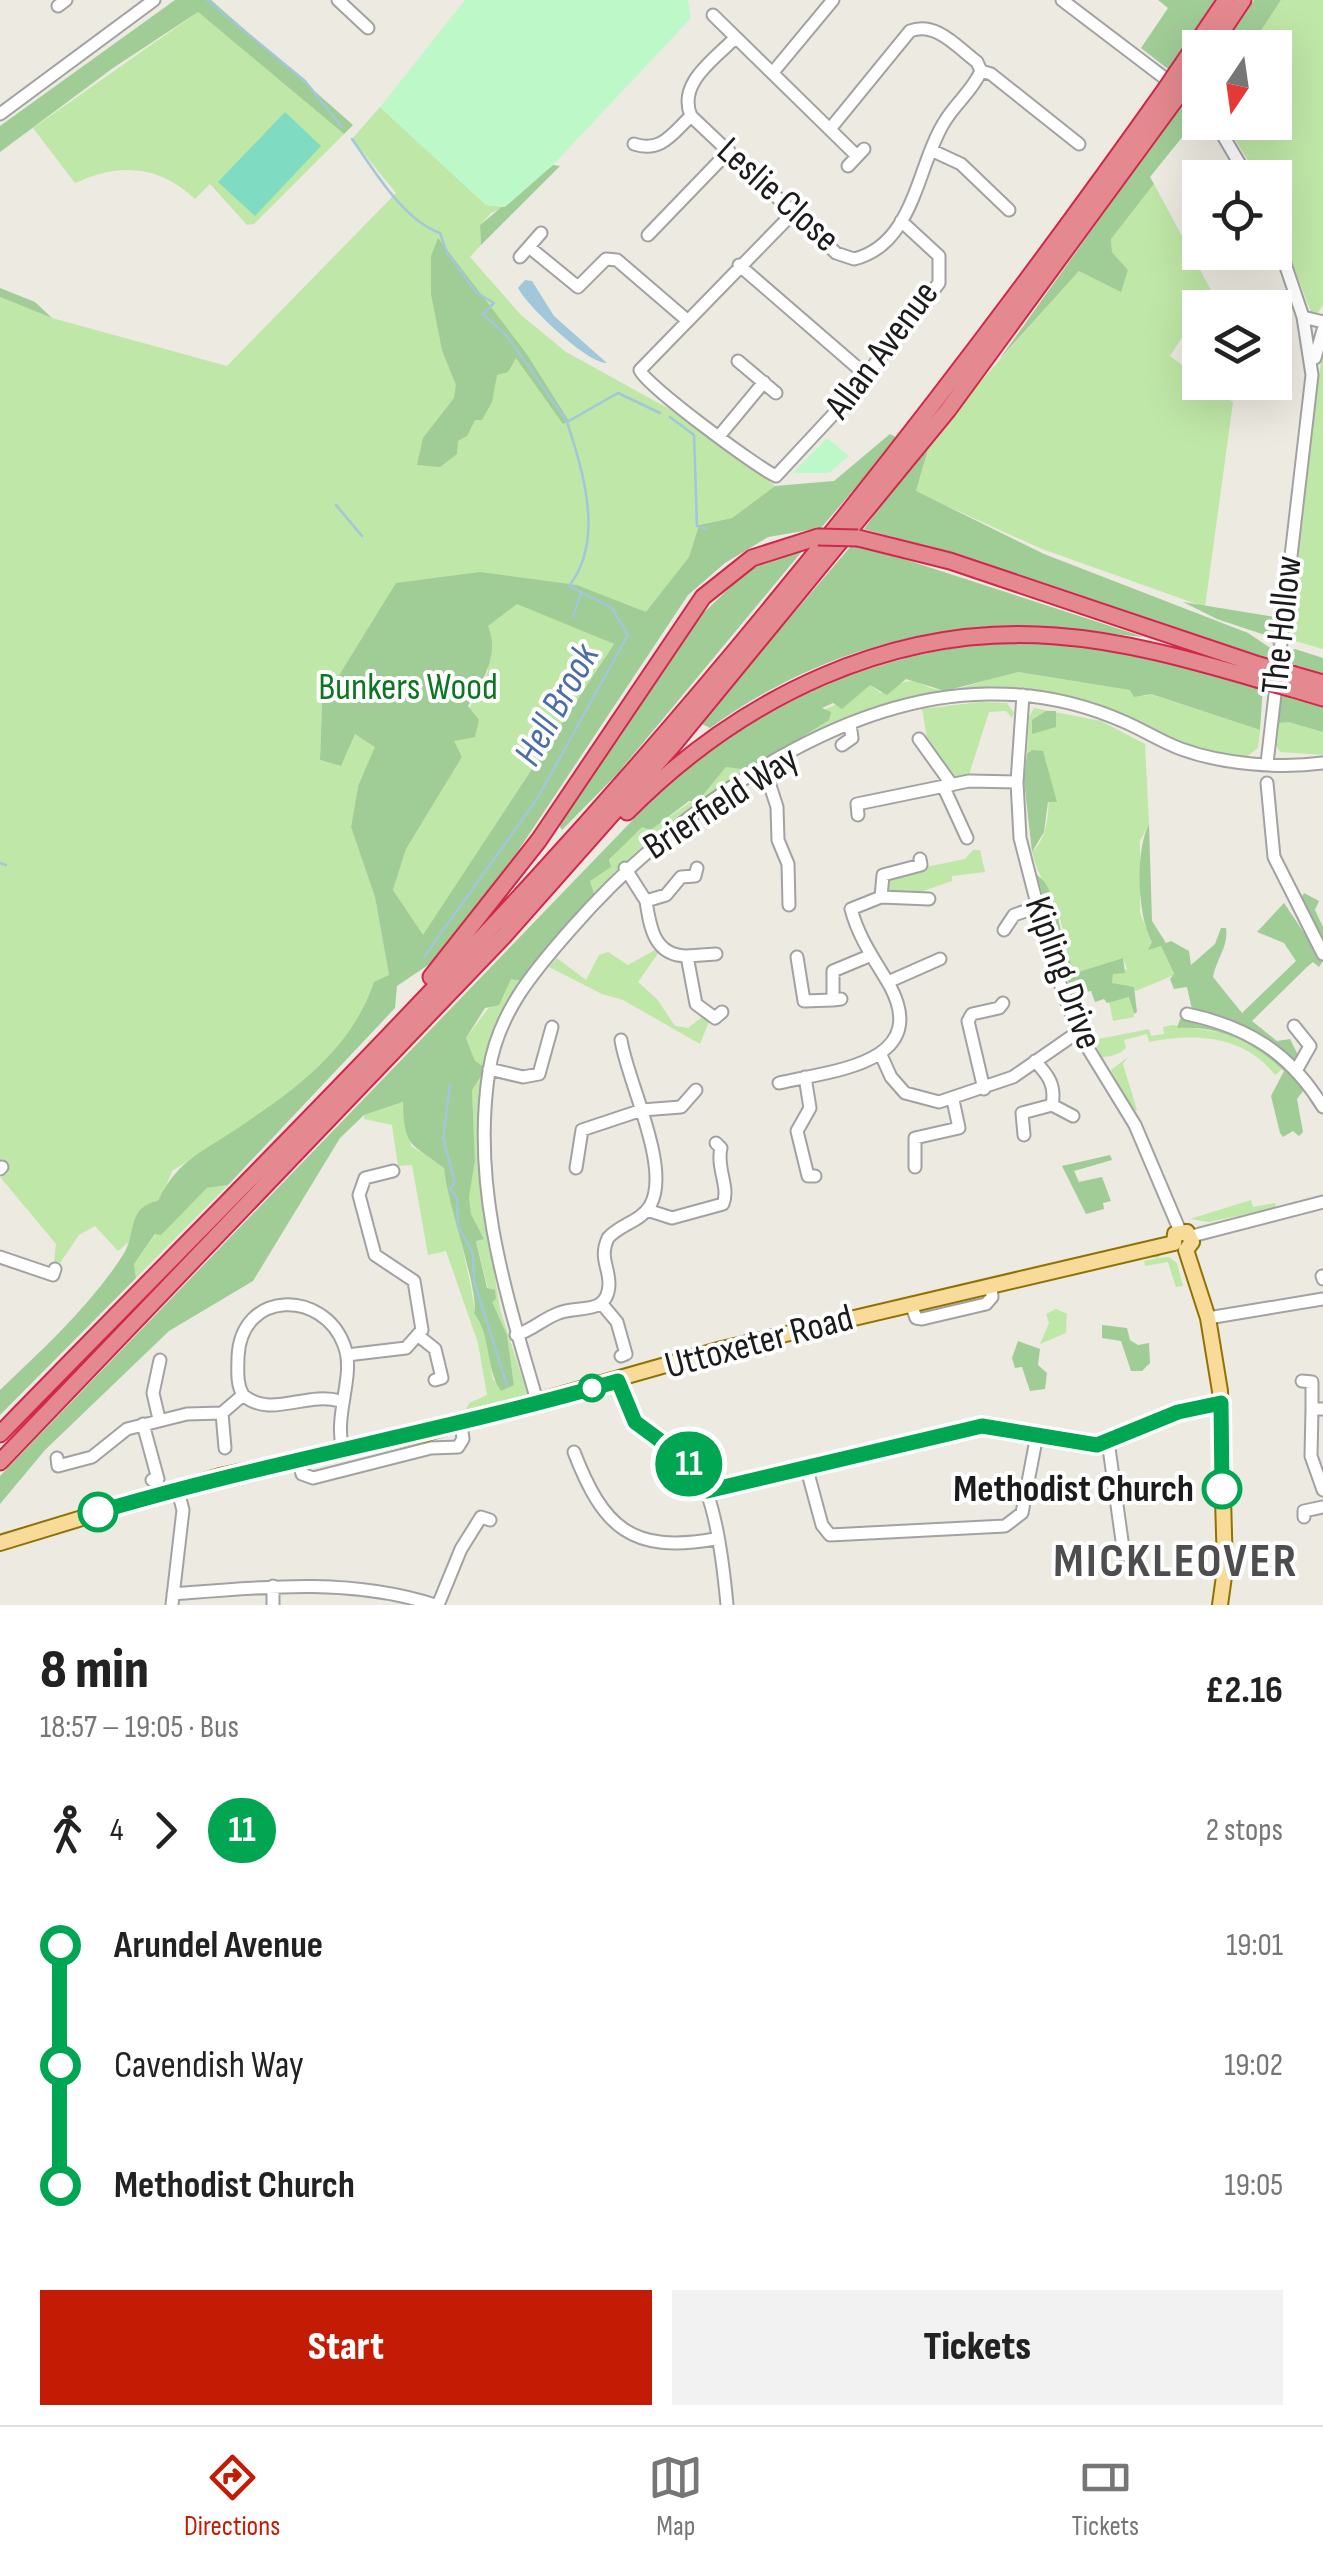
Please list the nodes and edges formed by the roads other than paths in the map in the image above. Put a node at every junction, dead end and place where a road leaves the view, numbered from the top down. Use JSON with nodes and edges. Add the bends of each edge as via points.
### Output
{"nodes":[{"id":1,"x":154,"y":0,"type":"edge"},
{"id":2,"x":338,"y":0,"type":"edge"},
{"id":3,"x":833,"y":0,"type":"edge"},
{"id":4,"x":1062,"y":0,"type":"edge"},
{"id":5,"x":1226,"y":0,"type":"edge"},
{"id":6,"x":1243,"y":0,"type":"edge"},
{"id":7,"x":713,"y":15,"type":"dead end"},
{"id":8,"x":368,"y":28,"type":"dead end"},
{"id":9,"x":1209,"y":30,"type":"edge"},
{"id":10,"x":1223,"y":30,"type":"edge"},
{"id":11,"x":735,"y":38,"type":"junction"},
{"id":12,"x":980,"y":70,"type":"junction"},
{"id":13,"x":774,"y":72,"type":"junction"},
{"id":14,"x":1182,"y":78,"type":"edge"},
{"id":15,"x":1182,"y":91,"type":"edge"},
{"id":16,"x":1173,"y":92,"type":"junction"},
{"id":17,"x":0,"y":114,"type":"edge"},
{"id":18,"x":691,"y":116,"type":"junction"},
{"id":19,"x":830,"y":128,"type":"junction"},
{"id":20,"x":1072,"y":142,"type":"dead end"},
{"id":21,"x":634,"y":144,"type":"dead end"},
{"id":22,"x":932,"y":150,"type":"junction"},
{"id":23,"x":729,"y":151,"type":"junction"},
{"id":24,"x":856,"y":157,"type":"dead end"},
{"id":25,"x":1006,"y":203,"type":"dead end"},
{"id":26,"x":794,"y":212,"type":"junction"},
{"id":27,"x":901,"y":221,"type":"junction"},
{"id":28,"x":656,"y":231,"type":"dead end"},
{"id":29,"x":542,"y":233,"type":"dead end"},
{"id":30,"x":739,"y":265,"type":"junction"},
{"id":31,"x":1287,"y":270,"type":"edge"},
{"id":32,"x":1303,"y":318,"type":"junction"},
{"id":33,"x":688,"y":322,"type":"junction"},
{"id":34,"x":1323,"y":322,"type":"edge"},
{"id":35,"x":1323,"y":330,"type":"edge"},
{"id":36,"x":738,"y":360,"type":"dead end"},
{"id":37,"x":1312,"y":367,"type":"junction"},
{"id":38,"x":866,"y":375,"type":"junction"},
{"id":39,"x":764,"y":382,"type":"junction"},
{"id":40,"x":776,"y":392,"type":"dead end"},
{"id":41,"x":720,"y":435,"type":"junction"},
{"id":42,"x":1258,"y":672,"type":"junction"},
{"id":43,"x":1294,"y":682,"type":"junction"},
{"id":44,"x":1323,"y":683,"type":"edge"},
{"id":45,"x":1024,"y":696,"type":"junction"},
{"id":46,"x":1323,"y":698,"type":"edge"},
{"id":47,"x":850,"y":724,"type":"junction"},
{"id":48,"x":919,"y":740,"type":"dead end"},
{"id":49,"x":842,"y":745,"type":"dead end"},
{"id":50,"x":1267,"y":763,"type":"junction"},
{"id":51,"x":1323,"y":763,"type":"edge"},
{"id":52,"x":765,"y":770,"type":"junction"},
{"id":53,"x":1016,"y":782,"type":"junction"},
{"id":54,"x":1267,"y":782,"type":"dead end"},
{"id":55,"x":948,"y":786,"type":"junction"},
{"id":56,"x":858,"y":815,"type":"dead end"},
{"id":57,"x":966,"y":838,"type":"dead end"},
{"id":58,"x":920,"y":859,"type":"dead end"},
{"id":59,"x":625,"y":868,"type":"junction"},
{"id":60,"x":697,"y":868,"type":"dead end"},
{"id":61,"x":557,"y":879,"type":"junction"},
{"id":62,"x":881,"y":897,"type":"junction"},
{"id":63,"x":929,"y":899,"type":"dead end"},
{"id":64,"x":646,"y":901,"type":"junction"},
{"id":65,"x":788,"y":906,"type":"dead end"},
{"id":66,"x":1037,"y":907,"type":"junction"},
{"id":67,"x":1004,"y":930,"type":"dead end"},
{"id":68,"x":716,"y":954,"type":"dead end"},
{"id":69,"x":1323,"y":954,"type":"edge"},
{"id":70,"x":687,"y":956,"type":"junction"},
{"id":71,"x":869,"y":956,"type":"junction"},
{"id":72,"x":796,"y":957,"type":"dead end"},
{"id":73,"x":940,"y":959,"type":"dead end"},
{"id":74,"x":888,"y":982,"type":"junction"},
{"id":75,"x":1002,"y":1003,"type":"dead end"},
{"id":76,"x":722,"y":1012,"type":"dead end"},
{"id":77,"x":1187,"y":1014,"type":"dead end"},
{"id":78,"x":552,"y":1026,"type":"dead end"},
{"id":79,"x":1294,"y":1026,"type":"dead end"},
{"id":80,"x":393,"y":1029,"type":"junction"},
{"id":81,"x":1078,"y":1032,"type":"junction"},
{"id":82,"x":618,"y":1048,"type":"dead end"},
{"id":83,"x":882,"y":1055,"type":"junction"},
{"id":84,"x":1035,"y":1061,"type":"junction"},
{"id":85,"x":490,"y":1069,"type":"junction"},
{"id":86,"x":1297,"y":1069,"type":"junction"},
{"id":87,"x":805,"y":1077,"type":"junction"},
{"id":88,"x":784,"y":1079,"type":"dead end"},
{"id":89,"x":984,"y":1088,"type":"junction"},
{"id":90,"x":696,"y":1090,"type":"dead end"},
{"id":91,"x":953,"y":1100,"type":"junction"},
{"id":92,"x":1052,"y":1105,"type":"junction"},
{"id":93,"x":1323,"y":1107,"type":"edge"},
{"id":94,"x":642,"y":1110,"type":"junction"},
{"id":95,"x":1073,"y":1116,"type":"dead end"},
{"id":96,"x":1024,"y":1135,"type":"dead end"},
{"id":97,"x":716,"y":1143,"type":"dead end"},
{"id":98,"x":576,"y":1168,"type":"dead end"},
{"id":99,"x":915,"y":1168,"type":"dead end"},
{"id":100,"x":393,"y":1171,"type":"dead end"},
{"id":101,"x":814,"y":1176,"type":"dead end"},
{"id":102,"x":1323,"y":1202,"type":"edge"},
{"id":103,"x":647,"y":1210,"type":"junction"},
{"id":104,"x":1183,"y":1240,"type":"junction"},
{"id":105,"x":0,"y":1257,"type":"edge"},
{"id":106,"x":55,"y":1269,"type":"dead end"},
{"id":107,"x":1323,"y":1299,"type":"edge"},
{"id":108,"x":601,"y":1303,"type":"junction"},
{"id":109,"x":1208,"y":1318,"type":"junction"},
{"id":110,"x":516,"y":1335,"type":"junction"},
{"id":111,"x":420,"y":1337,"type":"junction"},
{"id":112,"x":347,"y":1355,"type":"junction"},
{"id":113,"x":620,"y":1356,"type":"dead end"},
{"id":114,"x":160,"y":1360,"type":"dead end"},
{"id":115,"x":435,"y":1380,"type":"dead end"},
{"id":116,"x":618,"y":1381,"type":"junction"},
{"id":117,"x":1302,"y":1381,"type":"dead end"},
{"id":118,"x":242,"y":1395,"type":"junction"},
{"id":119,"x":340,"y":1401,"type":"junction"},
{"id":120,"x":1221,"y":1403,"type":"junction"},
{"id":121,"x":538,"y":1404,"type":"junction"},
{"id":122,"x":1318,"y":1409,"type":"edge"},
{"id":123,"x":222,"y":1413,"type":"junction"},
{"id":124,"x":159,"y":1420,"type":"junction"},
{"id":125,"x":143,"y":1424,"type":"junction"},
{"id":126,"x":461,"y":1424,"type":"junction"},
{"id":127,"x":0,"y":1434,"type":"edge"},
{"id":128,"x":1037,"y":1434,"type":"junction"},
{"id":129,"x":1108,"y":1441,"type":"junction"},
{"id":130,"x":225,"y":1448,"type":"dead end"},
{"id":131,"x":343,"y":1452,"type":"junction"},
{"id":132,"x":574,"y":1452,"type":"dead end"},
{"id":133,"x":57,"y":1458,"type":"dead end"},
{"id":134,"x":299,"y":1461,"type":"junction"},
{"id":135,"x":0,"y":1462,"type":"edge"},
{"id":136,"x":806,"y":1466,"type":"junction"},
{"id":137,"x":152,"y":1480,"type":"dead end"},
{"id":138,"x":177,"y":1488,"type":"junction"},
{"id":139,"x":1323,"y":1490,"type":"edge"},
{"id":140,"x":707,"y":1491,"type":"junction"},
{"id":141,"x":1323,"y":1507,"type":"edge"},
{"id":142,"x":485,"y":1514,"type":"dead end"},
{"id":143,"x":1304,"y":1517,"type":"dead end"},
{"id":144,"x":715,"y":1539,"type":"junction"},
{"id":145,"x":0,"y":1543,"type":"edge"},
{"id":146,"x":1124,"y":1555,"type":"dead end"},
{"id":147,"x":273,"y":1586,"type":"junction"},
{"id":148,"x":172,"y":1600,"type":"edge"},
{"id":149,"x":274,"y":1605,"type":"edge"},
{"id":150,"x":436,"y":1605,"type":"edge"},
{"id":151,"x":727,"y":1605,"type":"edge"},
{"id":152,"x":1220,"y":1605,"type":"edge"}],
"edges":[{"from":1,"to":17,"type":"street"},
{"from":2,"to":8,"type":"street"},
{"from":3,"to":13,"type":"street"},
{"from":4,"to":15,"type":"street"},
{"from":5,"to":9,"type":"highway"},
{"from":6,"to":10,"type":"highway"},
{"from":7,"to":11,"type":"street"},
{"from":11,"to":13,"type":"street"},
{"from":11,"to":18,"type":"street","name":"Leslie Close","via":[[691,86]]},
{"from":12,"to":19,"type":"street","via":[[933,29],[917,28]]},
{"from":12,"to":20,"type":"street"},
{"from":12,"to":22,"type":"street","name":"Leslie Close"},
{"from":13,"to":19,"type":"street"},
{"from":14,"to":16,"type":"highway","bridge":true},
{"from":16,"to":61,"type":"highway","via":[[948,410]]},
{"from":16,"to":80,"type":"highway","via":[[778,599],[548,866]]},
{"from":18,"to":21,"type":"street","via":[[659,146]]},
{"from":18,"to":23,"type":"street","name":"Leslie Close"},
{"from":19,"to":24,"type":"street"},
{"from":22,"to":25,"type":"street","via":[[961,164]]},
{"from":22,"to":27,"type":"street","name":"Leslie Close"},
{"from":23,"to":26,"type":"street","name":"Leslie Close"},
{"from":23,"to":28,"type":"street"},
{"from":26,"to":27,"type":"street","name":"Leslie Close","via":[[836,253],[854,259],[872,251]]},
{"from":26,"to":30,"type":"street"},
{"from":27,"to":38,"type":"street","name":"Allan Avenue","via":[[939,256],[942,274]]},
{"from":29,"to":33,"type":"street","via":[[525,252],[578,286],[606,259],[617,260]]},
{"from":30,"to":33,"type":"street"},
{"from":30,"to":38,"type":"street"},
{"from":31,"to":32,"type":"street"},
{"from":32,"to":34,"type":"street"},
{"from":32,"to":37,"type":"street"},
{"from":33,"to":41,"type":"street","via":[[640,370],[650,385]]},
{"from":35,"to":37,"type":"street"},
{"from":36,"to":39,"type":"street"},
{"from":37,"to":50,"type":"street","name":"The Hollow"},
{"from":38,"to":41,"type":"street","name":"Allan Avenue","via":[[776,476]]},
{"from":39,"to":40,"type":"street"},
{"from":39,"to":41,"type":"street"},
{"from":42,"to":43,"type":"highway","bridge":true},
{"from":42,"to":61,"type":"highway","via":[[1052,635],[976,637],[892,651],[799,685],[726,727]]},
{"from":42,"to":80,"type":"highway","bridge":true,"via":[[950,561],[858,538],[818,537],[780,546],[752,558],[702,597],[539,840]]},
{"from":43,"to":44,"type":"highway"},
{"from":43,"to":46,"type":"highway"},
{"from":45,"to":47,"type":"street","name":"Brierfield Way","via":[[921,700]]},
{"from":45,"to":50,"type":"street","name":"Brierfield Way","via":[[1088,708],[1197,754]]},
{"from":45,"to":53,"type":"street","name":"Kipling Drive"},
{"from":47,"to":49,"type":"street","via":[[852,738]]},
{"from":47,"to":52,"type":"street","name":"Brierfield Way"},
{"from":48,"to":55,"type":"street"},
{"from":50,"to":51,"type":"street","name":"Brierfield Way"},
{"from":52,"to":59,"type":"street","name":"Brierfield Way","via":[[678,824]]},
{"from":52,"to":65,"type":"street","via":[[788,864]]},
{"from":53,"to":55,"type":"street"},
{"from":53,"to":66,"type":"street","name":"Kipling Drive","via":[[1020,838]]},
{"from":54,"to":69,"type":"street","via":[[1274,858]]},
{"from":55,"to":56,"type":"street","via":[[856,804]]},
{"from":55,"to":57,"type":"street"},
{"from":58,"to":62,"type":"street","via":[[921,866],[883,875]]},
{"from":59,"to":64,"type":"street"},
{"from":59,"to":85,"type":"street","name":"Brierfield Way","via":[[527,981],[504,1022]]},
{"from":60,"to":64,"type":"street","via":[[666,895]]},
{"from":61,"to":135,"type":"highway"},
{"from":62,"to":63,"type":"street"},
{"from":62,"to":71,"type":"street","via":[[851,909]]},
{"from":64,"to":70,"type":"street","via":[[657,942]]},
{"from":66,"to":67,"type":"street","via":[[1014,915]]},
{"from":66,"to":81,"type":"street","name":"Kipling Drive"},
{"from":68,"to":70,"type":"street"},
{"from":70,"to":76,"type":"street","via":[[696,1004],[716,1018]]},
{"from":71,"to":72,"type":"street","via":[[834,971],[837,1000],[804,1002]]},
{"from":71,"to":74,"type":"street"},
{"from":73,"to":74,"type":"street"},
{"from":74,"to":83,"type":"street","via":[[898,1022]]},
{"from":75,"to":89,"type":"street","via":[[972,1014],[968,1022]]},
{"from":77,"to":86,"type":"street","via":[[1254,1037]]},
{"from":78,"to":85,"type":"street","via":[[539,1074]]},
{"from":79,"to":86,"type":"street","via":[[1310,1046]]},
{"from":80,"to":127,"type":"highway"},
{"from":81,"to":84,"type":"street"},
{"from":81,"to":104,"type":"street","name":"Kipling Drive","via":[[1134,1125]]},
{"from":82,"to":94,"type":"street"},
{"from":83,"to":87,"type":"street"},
{"from":83,"to":91,"type":"street","via":[[905,1093],[932,1102]]},
{"from":84,"to":89,"type":"street"},
{"from":84,"to":92,"type":"street","via":[[1051,1081]]},
{"from":85,"to":110,"type":"street","name":"Brierfield Way","via":[[486,1197]]},
{"from":86,"to":93,"type":"street"},
{"from":87,"to":88,"type":"street"},
{"from":87,"to":101,"type":"street","via":[[810,1108],[797,1131],[808,1176]]},
{"from":89,"to":91,"type":"street"},
{"from":90,"to":94,"type":"street","via":[[681,1107]]},
{"from":91,"to":99,"type":"street","via":[[959,1128],[916,1138]]},
{"from":92,"to":95,"type":"street"},
{"from":92,"to":96,"type":"street","via":[[1022,1113]]},
{"from":94,"to":98,"type":"street","via":[[582,1130]]},
{"from":94,"to":103,"type":"street","via":[[655,1184]]},
{"from":97,"to":103,"type":"street","via":[[723,1204],[672,1218]]},
{"from":100,"to":111,"type":"street","via":[[369,1175],[360,1195],[375,1255],[408,1274],[416,1287],[424,1320]]},
{"from":102,"to":104,"type":"street","name":"Uttoxeter Road"},
{"from":103,"to":108,"type":"street","via":[[608,1238],[602,1256],[609,1286]]},
{"from":104,"to":109,"type":"main road"},
{"from":104,"to":116,"type":"main road","name":"Uttoxeter Road","via":[[722,1349]]},
{"from":105,"to":106,"type":"street","via":[[37,1272],[53,1275]]},
{"from":107,"to":109,"type":"street"},
{"from":108,"to":110,"type":"street","via":[[558,1313]]},
{"from":108,"to":113,"type":"street","via":[[617,1322],[626,1354]]},
{"from":109,"to":120,"type":"main road"},
{"from":110,"to":121,"type":"street","name":"Brierfield Way"},
{"from":111,"to":112,"type":"street","via":[[406,1348]]},
{"from":111,"to":115,"type":"street","via":[[437,1354],[442,1378]]},
{"from":112,"to":118,"type":"street","via":[[338,1334],[316,1313],[291,1305],[266,1308],[248,1321],[241,1338]]},
{"from":112,"to":119,"type":"street"},
{"from":114,"to":124,"type":"street","via":[[153,1393]]},
{"from":116,"to":121,"type":"main road","name":"Uttoxeter Road"},
{"from":116,"to":140,"type":"street","via":[[635,1422],[681,1456]]},
{"from":117,"to":122,"type":"street","via":[[1312,1382]]},
{"from":118,"to":119,"type":"street","via":[[264,1407],[320,1396]]},
{"from":118,"to":123,"type":"street"},
{"from":119,"to":131,"type":"street"},
{"from":120,"to":129,"type":"street","via":[[1178,1412]]},
{"from":120,"to":152,"type":"main road"},
{"from":121,"to":126,"type":"main road","name":"Uttoxeter Road"},
{"from":122,"to":139,"type":"street","via":[[1312,1456]]},
{"from":123,"to":124,"type":"street"},
{"from":123,"to":130,"type":"street"},
{"from":124,"to":125,"type":"street"},
{"from":125,"to":133,"type":"street","via":[[118,1433],[88,1458],[58,1466]]},
{"from":125,"to":137,"type":"street","via":[[158,1479]]},
{"from":126,"to":131,"type":"main road","name":"Uttoxeter Road"},
{"from":126,"to":134,"type":"street","via":[[458,1447],[313,1478],[302,1474]]},
{"from":128,"to":129,"type":"street"},
{"from":128,"to":136,"type":"street","via":[[982,1426]]},
{"from":128,"to":136,"type":"street","via":[[1022,1513],[1004,1526],[830,1535]]},
{"from":129,"to":146,"type":"street"},
{"from":131,"to":134,"type":"main road","name":"Uttoxeter Road"},
{"from":132,"to":144,"type":"street","via":[[599,1509],[622,1530],[659,1543]]},
{"from":134,"to":138,"type":"main road","name":"Uttoxeter Road"},
{"from":136,"to":140,"type":"street"},
{"from":138,"to":145,"type":"main road","name":"Uttoxeter Road"},
{"from":138,"to":148,"type":"street","via":[[183,1510]]},
{"from":140,"to":144,"type":"street"},
{"from":141,"to":143,"type":"street","via":[[1304,1511]]},
{"from":142,"to":150,"type":"street"},
{"from":144,"to":151,"type":"street"},
{"from":147,"to":148,"type":"street"},
{"from":147,"to":149,"type":"street"},
{"from":147,"to":150,"type":"street","via":[[375,1591]]}]}
